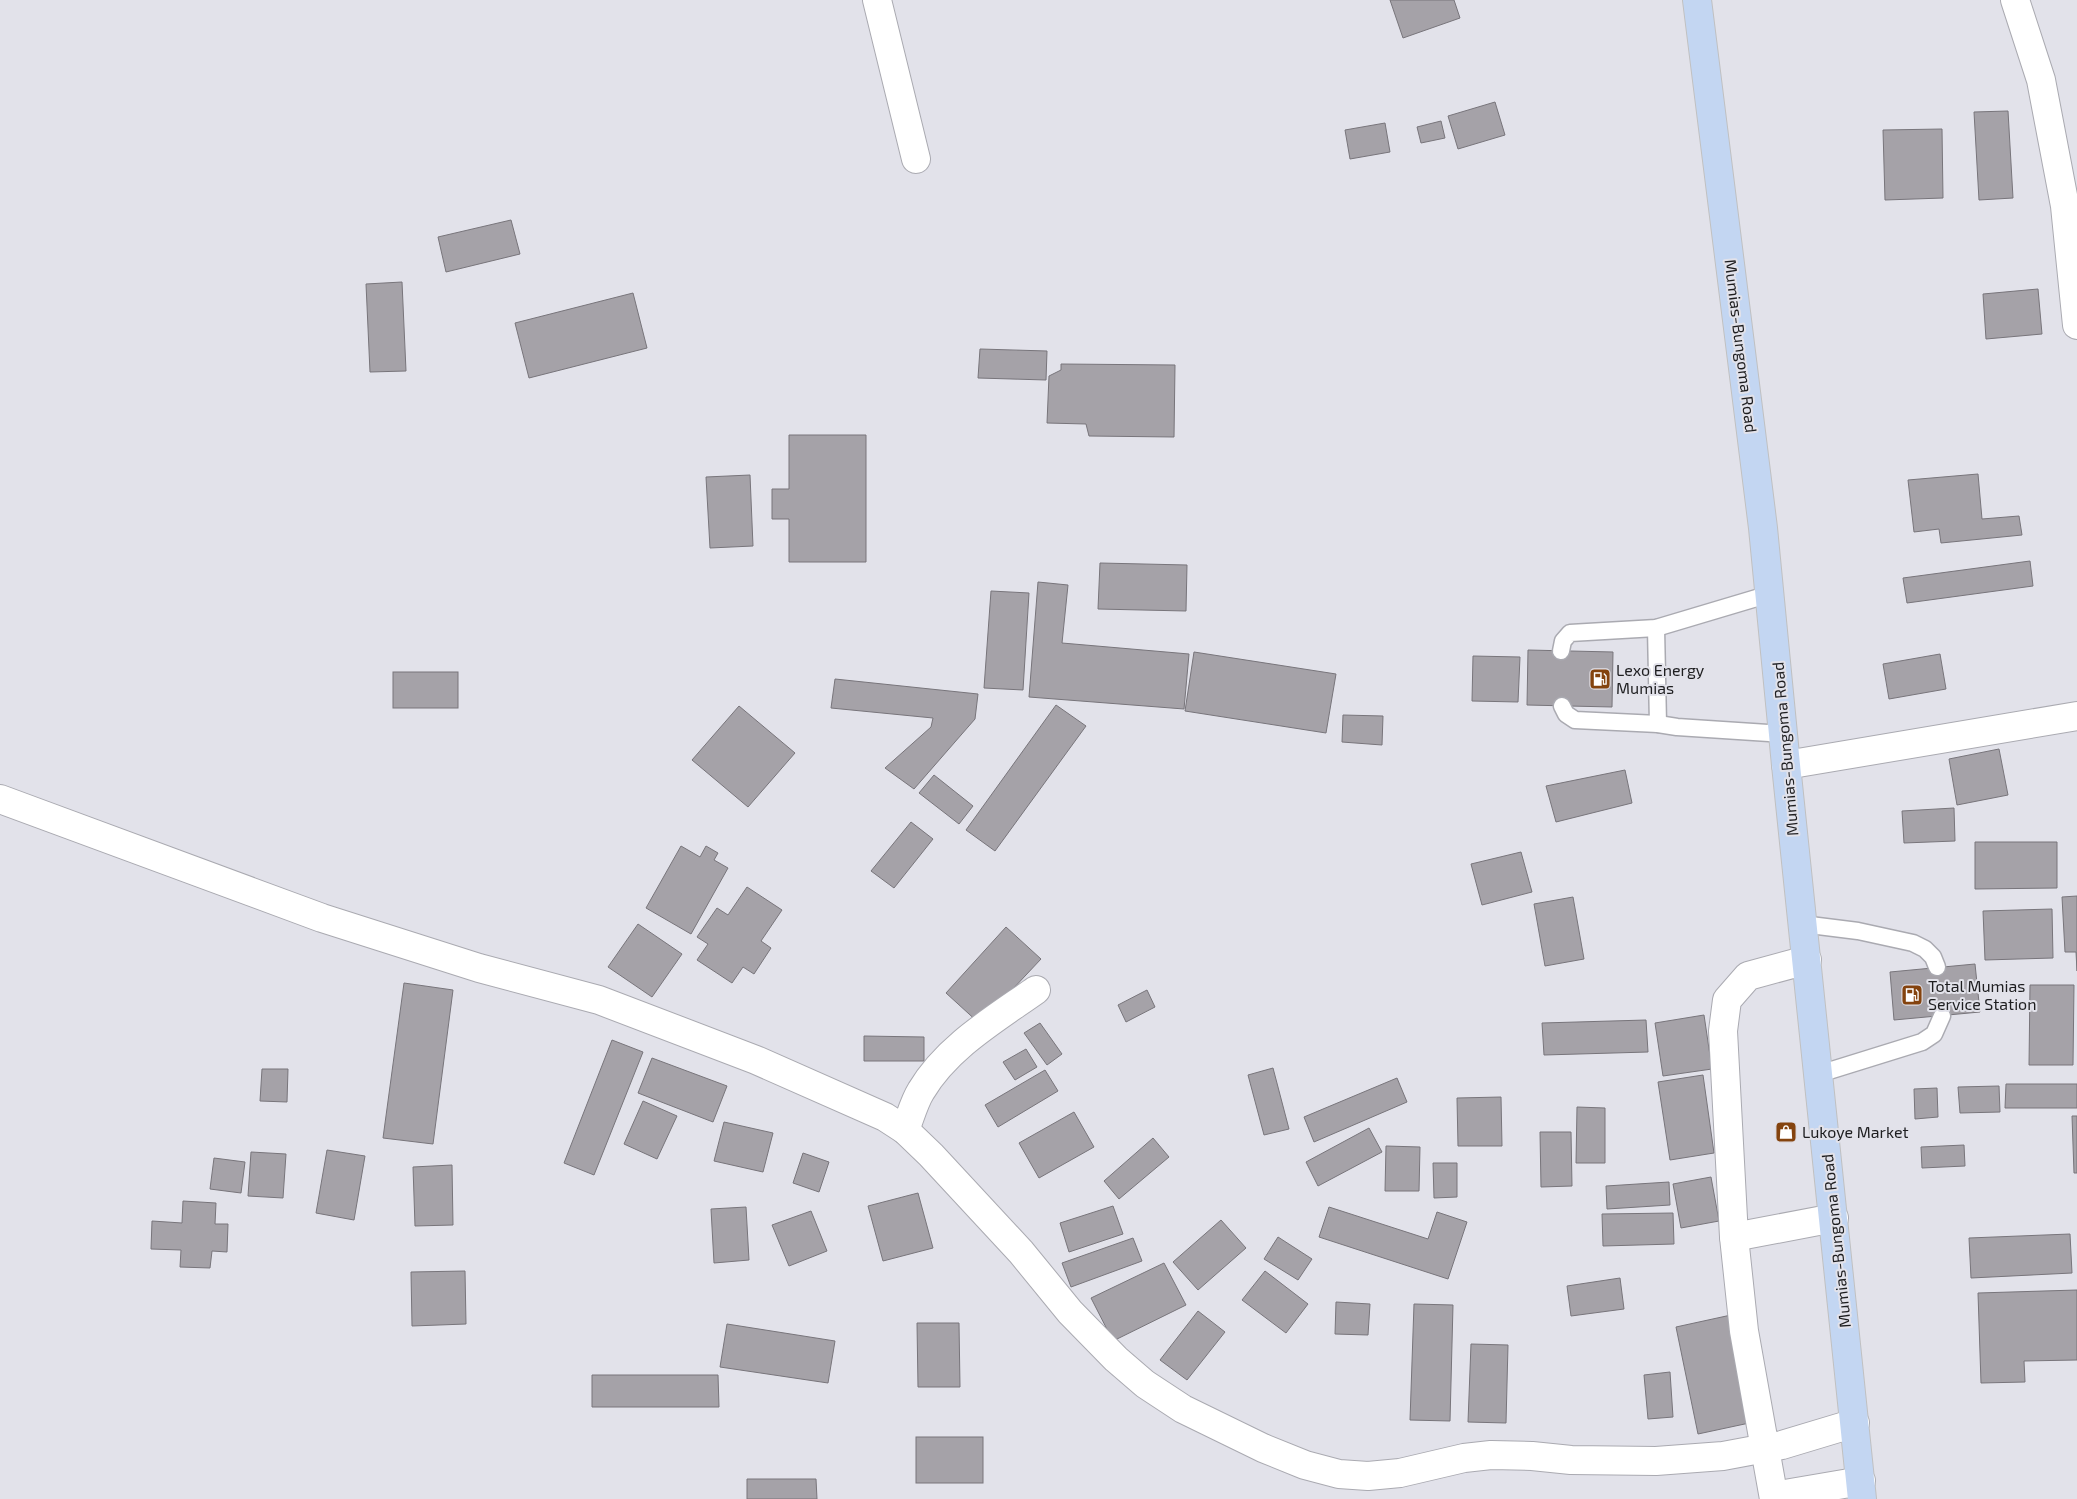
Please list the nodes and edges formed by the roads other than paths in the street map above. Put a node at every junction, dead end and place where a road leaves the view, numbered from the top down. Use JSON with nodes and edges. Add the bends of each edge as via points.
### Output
{"nodes":[{"id":1,"x":877,"y":0,"type":"edge"},
{"id":2,"x":1698,"y":0,"type":"edge"},
{"id":3,"x":2015,"y":0,"type":"edge"},
{"id":4,"x":916,"y":158,"type":"dead end"},
{"id":5,"x":2074,"y":253,"type":"edge"},
{"id":6,"x":2077,"y":325,"type":"edge"},
{"id":7,"x":1770,"y":594,"type":"junction"},
{"id":8,"x":1656,"y":628,"type":"junction"},
{"id":9,"x":1561,"y":651,"type":"dead end"},
{"id":10,"x":1562,"y":706,"type":"dead end"},
{"id":11,"x":2077,"y":716,"type":"edge"},
{"id":12,"x":1658,"y":724,"type":"junction"},
{"id":13,"x":1783,"y":734,"type":"junction"},
{"id":14,"x":1786,"y":766,"type":"junction"},
{"id":15,"x":0,"y":799,"type":"edge"},
{"id":16,"x":1802,"y":924,"type":"junction"},
{"id":17,"x":1806,"y":960,"type":"junction"},
{"id":18,"x":1938,"y":967,"type":"dead end"},
{"id":19,"x":1036,"y":990,"type":"dead end"},
{"id":20,"x":1942,"y":1016,"type":"dead end"},
{"id":21,"x":1819,"y":1074,"type":"junction"},
{"id":22,"x":905,"y":1130,"type":"junction"},
{"id":23,"x":1834,"y":1218,"type":"junction"},
{"id":24,"x":1734,"y":1236,"type":"junction"},
{"id":25,"x":1855,"y":1423,"type":"junction"},
{"id":26,"x":1766,"y":1448,"type":"junction"},
{"id":27,"x":1862,"y":1490,"type":"edge"},
{"id":28,"x":1774,"y":1498,"type":"edge"}],
"edges":[{"from":1,"to":4,"type":"street"},
{"from":2,"to":7,"type":"highway","name":"Mumias-Bungoma Road"},
{"from":3,"to":5,"type":"street","via":[[2041,80]]},
{"from":5,"to":6,"type":"street"},
{"from":7,"to":8,"type":"lane"},
{"from":7,"to":13,"type":"highway","name":"Mumias-Bungoma Road"},
{"from":8,"to":9,"type":"lane","via":[[1570,633],[1563,641]]},
{"from":8,"to":12,"type":"lane"},
{"from":10,"to":12,"type":"lane","via":[[1566,714],[1575,720]]},
{"from":11,"to":14,"type":"street"},
{"from":12,"to":13,"type":"lane"},
{"from":13,"to":14,"type":"highway","name":"Mumias-Bungoma Road"},
{"from":14,"to":16,"type":"highway","name":"Mumias-Bungoma Road"},
{"from":15,"to":22,"type":"street","via":[[322,918],[479,968],[599,1000],[756,1060],[853,1102]]},
{"from":16,"to":17,"type":"highway","name":"Mumias-Bungoma Road"},
{"from":16,"to":18,"type":"lane","via":[[1858,931],[1913,944],[1925,949]]},
{"from":17,"to":21,"type":"highway","name":"Mumias-Bungoma Road"},
{"from":17,"to":24,"type":"street","via":[[1748,976],[1727,1000],[1723,1031]]},
{"from":19,"to":22,"type":"street","via":[[945,1059],[920,1092]]},
{"from":20,"to":21,"type":"lane","via":[[1934,1034],[1922,1042]]},
{"from":21,"to":23,"type":"highway","name":"Mumias-Bungoma Road"},
{"from":22,"to":26,"type":"street","via":[[960,1184],[1070,1312],[1145,1384],[1199,1418],[1305,1465],[1339,1474],[1368,1476],[1490,1455],[1656,1461],[1723,1456]]},
{"from":23,"to":24,"type":"street"},
{"from":23,"to":25,"type":"highway","name":"Mumias-Bungoma Road"},
{"from":24,"to":26,"type":"street","via":[[1744,1331]]},
{"from":25,"to":26,"type":"street"},
{"from":25,"to":27,"type":"highway","name":"Mumias-Bungoma Road"},
{"from":26,"to":28,"type":"street"},
{"from":27,"to":28,"type":"street"}]}
